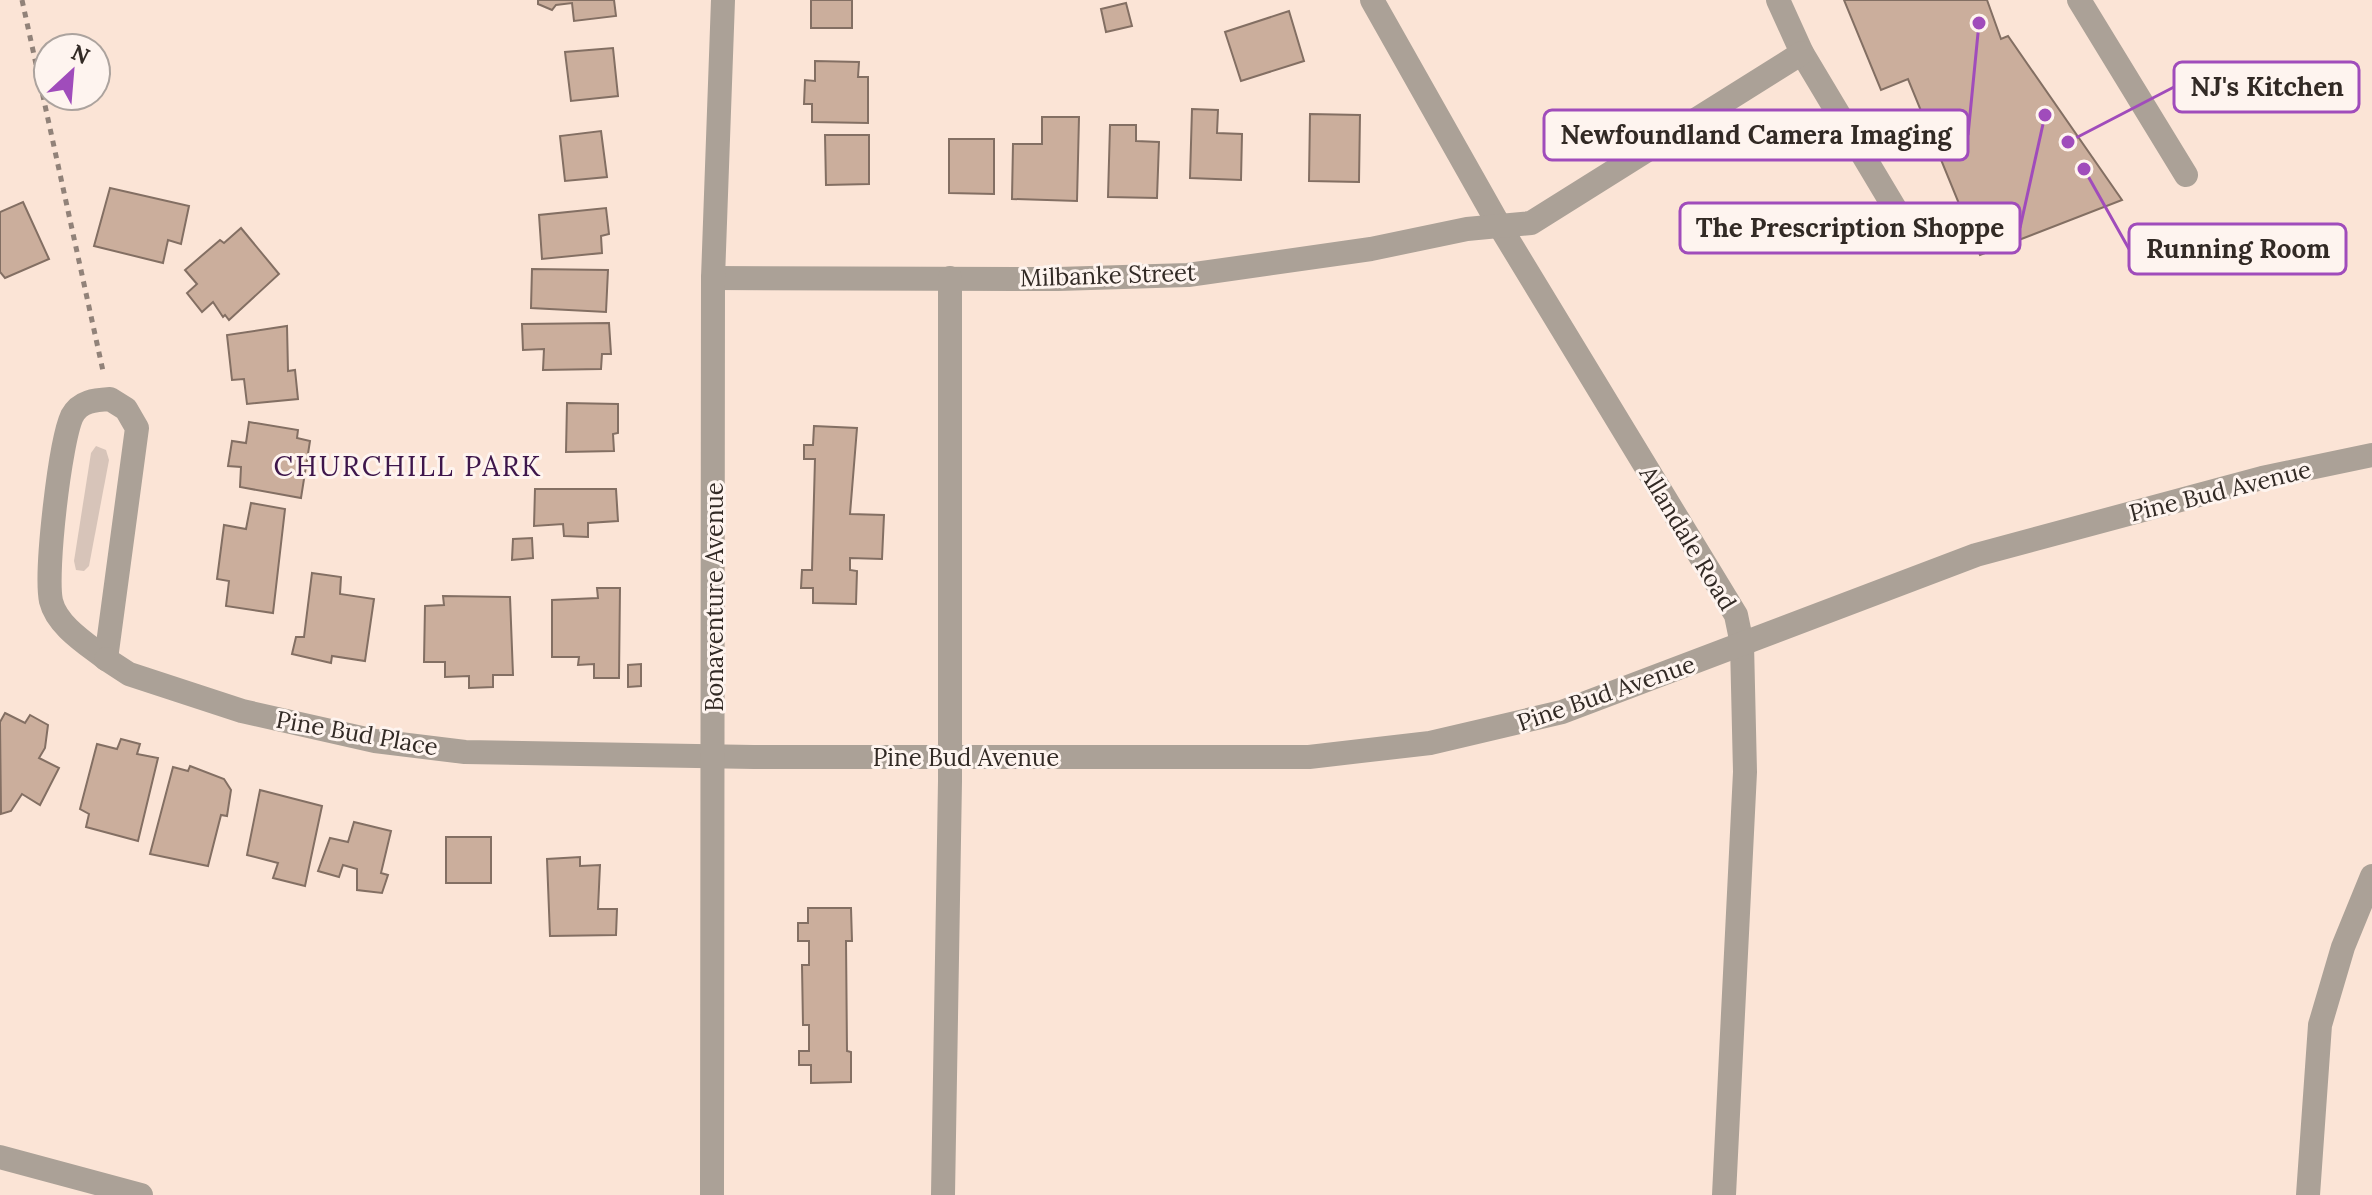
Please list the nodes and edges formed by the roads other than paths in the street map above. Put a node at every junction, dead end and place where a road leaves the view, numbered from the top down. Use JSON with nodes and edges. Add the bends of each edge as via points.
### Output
{"nodes":[{"id":1,"x":723,"y":0,"type":"edge"},
{"id":2,"x":1372,"y":0,"type":"edge"},
{"id":3,"x":1778,"y":0,"type":"edge"},
{"id":4,"x":2079,"y":0,"type":"edge"},
{"id":5,"x":1802,"y":53,"type":"junction"},
{"id":6,"x":2186,"y":175,"type":"dead end"},
{"id":7,"x":1499,"y":225,"type":"junction"},
{"id":8,"x":1909,"y":232,"type":"dead end"},
{"id":9,"x":713,"y":278,"type":"junction"},
{"id":10,"x":950,"y":278,"type":"junction"},
{"id":11,"x":2372,"y":455,"type":"edge"},
{"id":12,"x":1742,"y":644,"type":"junction"},
{"id":13,"x":106,"y":659,"type":"junction"},
{"id":14,"x":715,"y":756,"type":"junction"},
{"id":15,"x":950,"y":757,"type":"junction"},
{"id":16,"x":2372,"y":876,"type":"edge"},
{"id":17,"x":0,"y":1157,"type":"edge"},
{"id":18,"x":141,"y":1195,"type":"edge"},
{"id":19,"x":712,"y":1195,"type":"edge"},
{"id":20,"x":943,"y":1195,"type":"edge"},
{"id":21,"x":1724,"y":1195,"type":"edge"},
{"id":22,"x":2308,"y":1195,"type":"edge"}],
"edges":[{"from":1,"to":9,"type":"street","name":"Bonaventure Avenue"},
{"from":2,"to":7,"type":"street","name":"Allandale Road"},
{"from":3,"to":5,"type":"street"},
{"from":4,"to":6,"type":"street"},
{"from":5,"to":7,"type":"street","name":"Milbanke Street","via":[[1547,214],[1531,223]]},
{"from":5,"to":8,"type":"street"},
{"from":7,"to":10,"type":"street","name":"Milbanke Street","via":[[1188,275]]},
{"from":7,"to":12,"type":"street","name":"Allandale Road","via":[[1722,589],[1736,615]]},
{"from":9,"to":10,"type":"street","name":"Milbanke Street"},
{"from":9,"to":14,"type":"street","name":"Bonaventure Avenue"},
{"from":10,"to":15,"type":"street"},
{"from":11,"to":12,"type":"street","name":"Pine Bud Avenue","via":[[2247,482],[1976,555]]},
{"from":12,"to":15,"type":"street","name":"Pine Bud Avenue","via":[[1562,712],[1368,753]]},
{"from":12,"to":21,"type":"street","name":"Allandale Road","via":[[1745,772]]},
{"from":13,"to":13,"type":"street","name":"Pine Bud Place","via":[[137,428],[126,409],[110,399],[88,401],[73,414],[49,570],[51,603],[68,629]]},
{"from":13,"to":14,"type":"street","name":"Pine Bud Place","via":[[129,674],[190,696],[375,741],[465,752]]},
{"from":14,"to":15,"type":"street","name":"Pine Bud Avenue"},
{"from":14,"to":19,"type":"street","name":"Bonaventure Avenue"},
{"from":15,"to":20,"type":"street"},
{"from":16,"to":22,"type":"street","via":[[2320,1025]]},
{"from":17,"to":18,"type":"street"}]}
